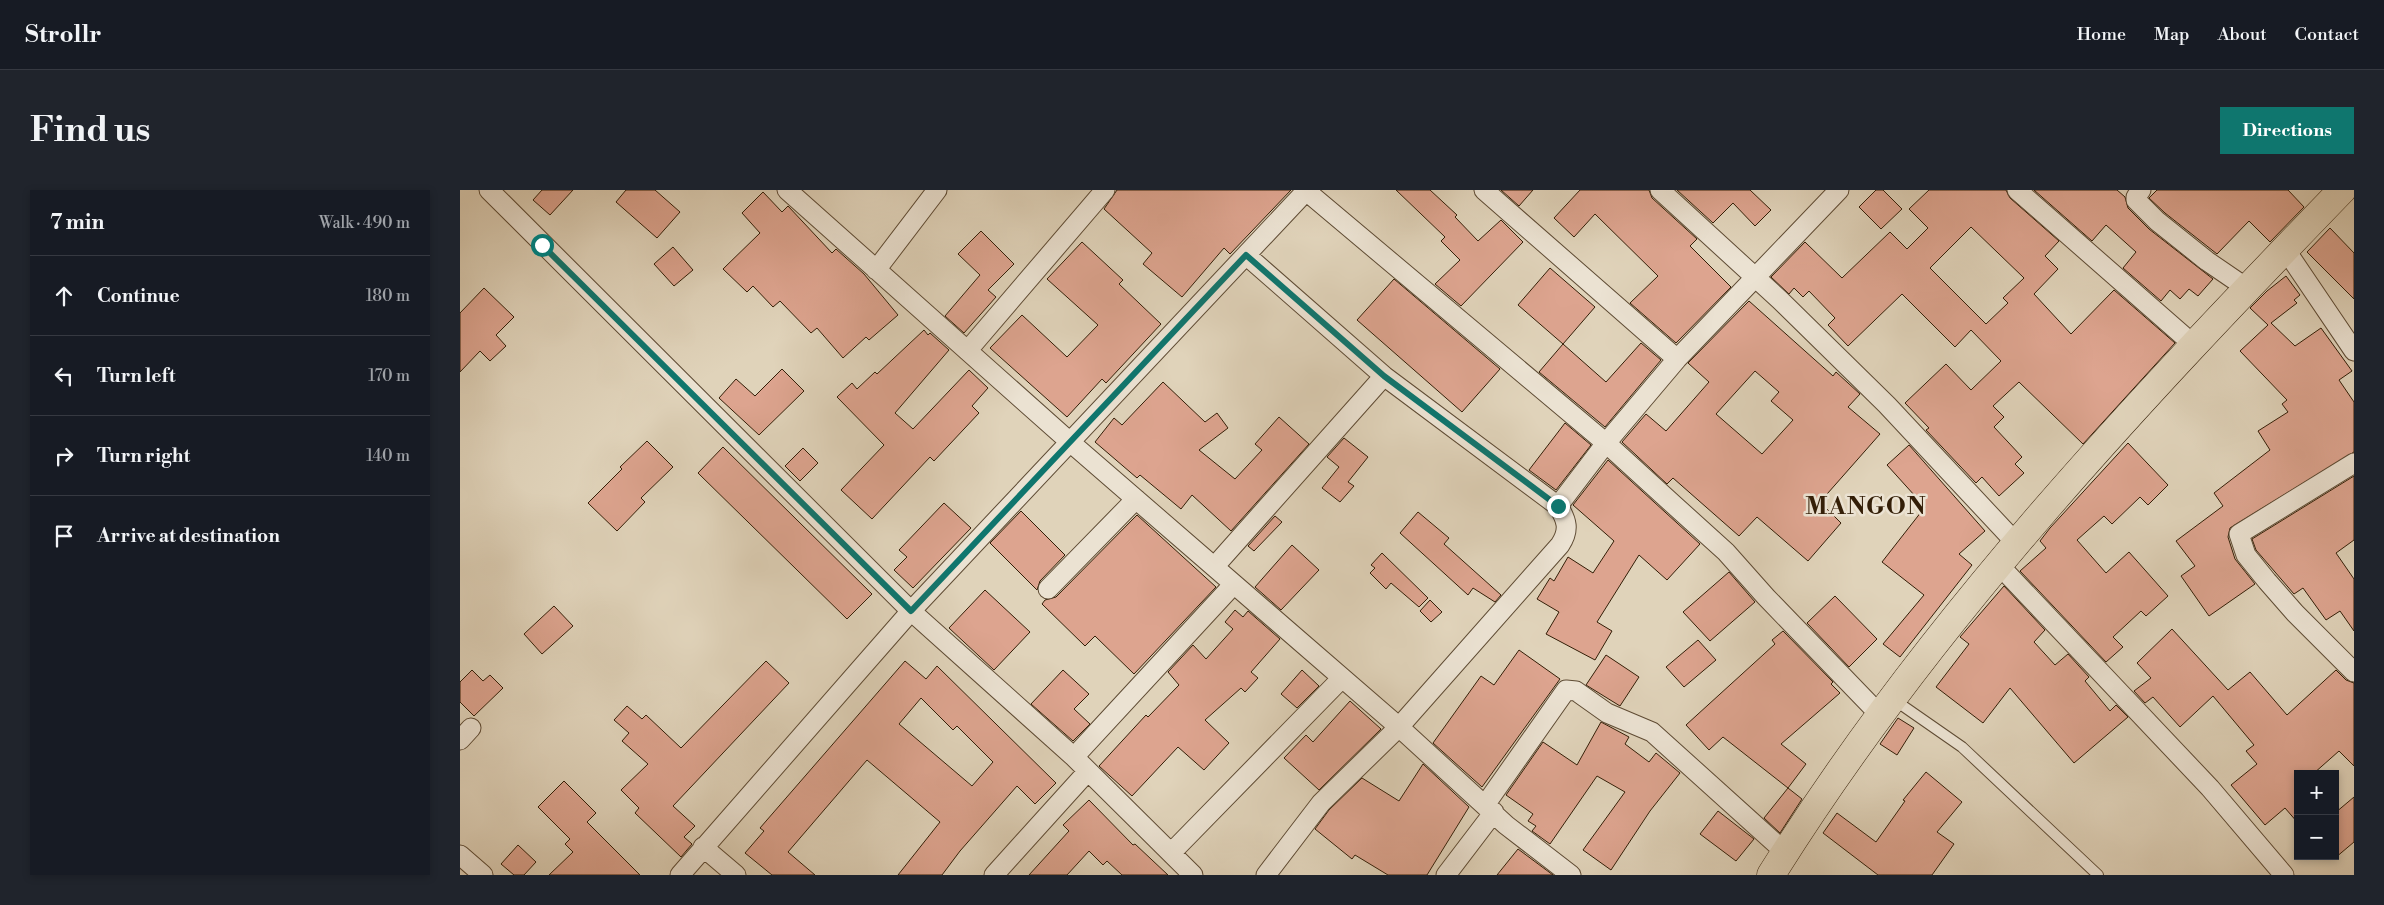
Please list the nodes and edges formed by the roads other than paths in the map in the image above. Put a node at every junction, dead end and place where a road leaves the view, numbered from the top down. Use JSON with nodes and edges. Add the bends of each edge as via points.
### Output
{"nodes":[{"id":1,"x":489,"y":190,"type":"edge"},
{"id":2,"x":787,"y":190,"type":"edge"},
{"id":3,"x":937,"y":190,"type":"edge"},
{"id":4,"x":1105,"y":190,"type":"edge"},
{"id":5,"x":1306,"y":190,"type":"edge"},
{"id":6,"x":1484,"y":190,"type":"edge"},
{"id":7,"x":1660,"y":190,"type":"edge"},
{"id":8,"x":1839,"y":190,"type":"edge"},
{"id":9,"x":2017,"y":190,"type":"edge"},
{"id":10,"x":2141,"y":190,"type":"edge"},
{"id":11,"x":2342,"y":190,"type":"edge"},
{"id":12,"x":2285,"y":249,"type":"junction"},
{"id":13,"x":1246,"y":255,"type":"junction"},
{"id":14,"x":876,"y":270,"type":"junction"},
{"id":15,"x":1755,"y":277,"type":"junction"},
{"id":16,"x":2248,"y":289,"type":"junction"},
{"id":17,"x":2195,"y":346,"type":"junction"},
{"id":18,"x":968,"y":350,"type":"junction"},
{"id":19,"x":2354,"y":351,"type":"edge"},
{"id":20,"x":1677,"y":359,"type":"junction"},
{"id":21,"x":1384,"y":376,"type":"junction"},
{"id":22,"x":1070,"y":442,"type":"junction"},
{"id":23,"x":1606,"y":443,"type":"junction"},
{"id":24,"x":2354,"y":463,"type":"edge"},
{"id":25,"x":1136,"y":499,"type":"junction"},
{"id":26,"x":1558,"y":506,"type":"junction"},
{"id":27,"x":2016,"y":544,"type":"junction"},
{"id":28,"x":1998,"y":564,"type":"junction"},
{"id":29,"x":1214,"y":567,"type":"junction"},
{"id":30,"x":1233,"y":585,"type":"junction"},
{"id":31,"x":1048,"y":589,"type":"dead end"},
{"id":32,"x":911,"y":611,"type":"junction"},
{"id":33,"x":2354,"y":672,"type":"edge"},
{"id":34,"x":1341,"y":679,"type":"junction"},
{"id":35,"x":1887,"y":707,"type":"junction"},
{"id":36,"x":1399,"y":727,"type":"junction"},
{"id":37,"x":1074,"y":757,"type":"junction"},
{"id":38,"x":1088,"y":771,"type":"junction"},
{"id":39,"x":1489,"y":808,"type":"junction"},
{"id":40,"x":703,"y":848,"type":"junction"},
{"id":41,"x":1785,"y":852,"type":"junction"},
{"id":42,"x":1171,"y":853,"type":"junction"},
{"id":43,"x":460,"y":855,"type":"edge"},
{"id":44,"x":482,"y":875,"type":"edge"},
{"id":45,"x":680,"y":875,"type":"edge"},
{"id":46,"x":736,"y":875,"type":"edge"},
{"id":47,"x":994,"y":875,"type":"edge"},
{"id":48,"x":1193,"y":875,"type":"edge"},
{"id":49,"x":1266,"y":875,"type":"edge"},
{"id":50,"x":1446,"y":875,"type":"edge"},
{"id":51,"x":1571,"y":875,"type":"edge"},
{"id":52,"x":1771,"y":875,"type":"edge"},
{"id":53,"x":2098,"y":875,"type":"edge"},
{"id":54,"x":2284,"y":875,"type":"edge"}],
"edges":[{"from":1,"to":32,"type":"street"},
{"from":2,"to":14,"type":"street"},
{"from":3,"to":14,"type":"street"},
{"from":4,"to":18,"type":"street"},
{"from":5,"to":13,"type":"street"},
{"from":5,"to":23,"type":"street"},
{"from":6,"to":20,"type":"street"},
{"from":7,"to":15,"type":"street"},
{"from":8,"to":15,"type":"street"},
{"from":9,"to":17,"type":"street"},
{"from":10,"to":16,"type":"street","via":[[2136,200],[2157,221]]},
{"from":11,"to":12,"type":"highway"},
{"from":12,"to":16,"type":"highway"},
{"from":12,"to":19,"type":"street"},
{"from":13,"to":21,"type":"street"},
{"from":13,"to":22,"type":"street"},
{"from":14,"to":18,"type":"street"},
{"from":15,"to":20,"type":"street"},
{"from":15,"to":27,"type":"street","via":[[1887,405]]},
{"from":16,"to":17,"type":"highway"},
{"from":17,"to":27,"type":"highway"},
{"from":18,"to":22,"type":"street"},
{"from":20,"to":23,"type":"street"},
{"from":21,"to":26,"type":"street"},
{"from":21,"to":29,"type":"street"},
{"from":22,"to":25,"type":"street"},
{"from":22,"to":32,"type":"street"},
{"from":23,"to":26,"type":"street"},
{"from":23,"to":35,"type":"street","via":[[1726,552],[1766,597]]},
{"from":24,"to":33,"type":"street","via":[[2239,534],[2246,555],[2267,581]]},
{"from":25,"to":29,"type":"street"},
{"from":25,"to":31,"type":"street"},
{"from":26,"to":36,"type":"street","via":[[1567,524],[1566,536],[1560,546]]},
{"from":27,"to":28,"type":"highway"},
{"from":28,"to":35,"type":"highway"},
{"from":28,"to":54,"type":"street","via":[[2210,788]]},
{"from":29,"to":30,"type":"street"},
{"from":30,"to":34,"type":"street"},
{"from":30,"to":37,"type":"street"},
{"from":32,"to":37,"type":"street"},
{"from":32,"to":40,"type":"street"},
{"from":34,"to":36,"type":"street"},
{"from":34,"to":42,"type":"street"},
{"from":35,"to":41,"type":"highway"},
{"from":35,"to":53,"type":"lane","via":[[1962,747]]},
{"from":36,"to":39,"type":"street"},
{"from":36,"to":49,"type":"street","via":[[1321,802]]},
{"from":37,"to":38,"type":"street"},
{"from":38,"to":42,"type":"street"},
{"from":38,"to":47,"type":"street"},
{"from":39,"to":41,"type":"street","via":[[1566,690],[1576,691],[1607,713],[1652,732]]},
{"from":39,"to":50,"type":"street"},
{"from":39,"to":51,"type":"street"},
{"from":40,"to":45,"type":"street"},
{"from":40,"to":46,"type":"street"},
{"from":41,"to":52,"type":"highway"},
{"from":42,"to":48,"type":"street"},
{"from":43,"to":44,"type":"street"}]}
